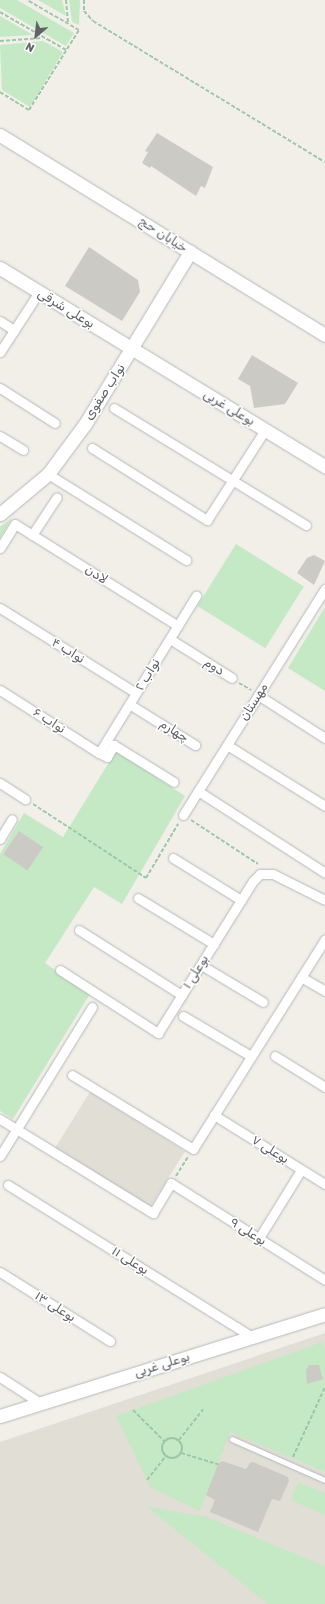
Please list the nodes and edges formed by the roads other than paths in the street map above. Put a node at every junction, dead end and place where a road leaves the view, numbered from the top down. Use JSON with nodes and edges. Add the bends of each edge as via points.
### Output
{"nodes":[{"id":1,"x":0,"y":135,"type":"edge"},
{"id":2,"x":190,"y":252,"type":"junction"},
{"id":3,"x":0,"y":268,"type":"edge"},
{"id":4,"x":39,"y":292,"type":"junction"},
{"id":5,"x":0,"y":321,"type":"edge"},
{"id":6,"x":14,"y":330,"type":"junction"},
{"id":7,"x":325,"y":335,"type":"edge"},
{"id":8,"x":133,"y":349,"type":"junction"},
{"id":9,"x":0,"y":352,"type":"edge"},
{"id":10,"x":0,"y":388,"type":"edge"},
{"id":11,"x":114,"y":408,"type":"dead end"},
{"id":12,"x":55,"y":423,"type":"dead end"},
{"id":13,"x":265,"y":430,"type":"junction"},
{"id":14,"x":0,"y":436,"type":"edge"},
{"id":15,"x":92,"y":448,"type":"dead end"},
{"id":16,"x":23,"y":450,"type":"dead end"},
{"id":17,"x":325,"y":466,"type":"edge"},
{"id":18,"x":48,"y":474,"type":"junction"},
{"id":19,"x":232,"y":480,"type":"junction"},
{"id":20,"x":57,"y":497,"type":"dead end"},
{"id":21,"x":0,"y":514,"type":"edge"},
{"id":22,"x":306,"y":524,"type":"dead end"},
{"id":23,"x":32,"y":535,"type":"junction"},
{"id":24,"x":0,"y":548,"type":"edge"},
{"id":25,"x":186,"y":560,"type":"dead end"},
{"id":26,"x":325,"y":589,"type":"edge"},
{"id":27,"x":196,"y":596,"type":"dead end"},
{"id":28,"x":0,"y":608,"type":"edge"},
{"id":29,"x":178,"y":626,"type":"junction"},
{"id":30,"x":170,"y":639,"type":"junction"},
{"id":31,"x":232,"y":678,"type":"road end"},
{"id":32,"x":0,"y":690,"type":"edge"},
{"id":33,"x":136,"y":693,"type":"junction"},
{"id":34,"x":258,"y":695,"type":"junction"},
{"id":35,"x":130,"y":704,"type":"junction"},
{"id":36,"x":325,"y":738,"type":"edge"},
{"id":37,"x":195,"y":745,"type":"dead end"},
{"id":38,"x":227,"y":745,"type":"junction"},
{"id":39,"x":99,"y":753,"type":"junction"},
{"id":40,"x":174,"y":782,"type":"dead end"},
{"id":41,"x":0,"y":783,"type":"edge"},
{"id":42,"x":198,"y":791,"type":"junction"},
{"id":43,"x":25,"y":799,"type":"road end"},
{"id":44,"x":325,"y":806,"type":"edge"},
{"id":45,"x":183,"y":815,"type":"road end"},
{"id":46,"x":12,"y":819,"type":"dead end"},
{"id":47,"x":0,"y":839,"type":"edge"},
{"id":48,"x":173,"y":858,"type":"dead end"},
{"id":49,"x":325,"y":873,"type":"edge"},
{"id":50,"x":138,"y":898,"type":"dead end"},
{"id":51,"x":241,"y":900,"type":"junction"},
{"id":52,"x":325,"y":900,"type":"edge"},
{"id":53,"x":79,"y":930,"type":"dead end"},
{"id":54,"x":325,"y":939,"type":"edge"},
{"id":55,"x":214,"y":944,"type":"junction"},
{"id":56,"x":201,"y":965,"type":"junction"},
{"id":57,"x":60,"y":970,"type":"dead end"},
{"id":58,"x":301,"y":977,"type":"junction"},
{"id":59,"x":325,"y":991,"type":"edge"},
{"id":60,"x":182,"y":995,"type":"junction"},
{"id":61,"x":263,"y":1002,"type":"dead end"},
{"id":62,"x":92,"y":1007,"type":"dead end"},
{"id":63,"x":182,"y":1016,"type":"dead end"},
{"id":64,"x":251,"y":1056,"type":"junction"},
{"id":65,"x":275,"y":1056,"type":"dead end"},
{"id":66,"x":72,"y":1075,"type":"dead end"},
{"id":67,"x":325,"y":1087,"type":"edge"},
{"id":68,"x":214,"y":1115,"type":"junction"},
{"id":69,"x":0,"y":1119,"type":"edge"},
{"id":70,"x":16,"y":1129,"type":"junction"},
{"id":71,"x":0,"y":1156,"type":"edge"},
{"id":72,"x":301,"y":1170,"type":"junction"},
{"id":73,"x":325,"y":1184,"type":"edge"},
{"id":74,"x":8,"y":1185,"type":"dead end"},
{"id":75,"x":259,"y":1238,"type":"junction"},
{"id":76,"x":0,"y":1272,"type":"edge"},
{"id":77,"x":325,"y":1280,"type":"edge"},
{"id":78,"x":325,"y":1314,"type":"edge"},
{"id":79,"x":252,"y":1337,"type":"junction"},
{"id":80,"x":110,"y":1341,"type":"dead end"},
{"id":81,"x":0,"y":1377,"type":"edge"},
{"id":82,"x":40,"y":1403,"type":"junction"},
{"id":83,"x":0,"y":1416,"type":"edge"},
{"id":84,"x":232,"y":1439,"type":"dead end"},
{"id":85,"x":325,"y":1480,"type":"edge"}],
"edges":[{"from":1,"to":2,"type":"street","name":"خیابان حج"},
{"from":2,"to":7,"type":"street","name":"خیابان حج"},
{"from":2,"to":8,"type":"street","name":"نواب صفوی"},
{"from":3,"to":4,"type":"street","name":"بوعلی شرقی"},
{"from":4,"to":6,"type":"street"},
{"from":4,"to":8,"type":"street","name":"بوعلی شرقی"},
{"from":5,"to":6,"type":"street"},
{"from":6,"to":9,"type":"street"},
{"from":8,"to":13,"type":"street","name":"بوعلی غربی"},
{"from":8,"to":18,"type":"street","name":"نواب صفوی","via":[[85,424]]},
{"from":10,"to":12,"type":"street"},
{"from":11,"to":19,"type":"street"},
{"from":13,"to":17,"type":"street","name":"بوعلی غربی"},
{"from":13,"to":19,"type":"street"},
{"from":14,"to":16,"type":"street"},
{"from":15,"to":19,"type":"street","via":[[207,520]]},
{"from":18,"to":21,"type":"street","name":"نواب صفوی"},
{"from":18,"to":25,"type":"street"},
{"from":19,"to":22,"type":"street"},
{"from":20,"to":23,"type":"street"},
{"from":23,"to":24,"type":"street","name":"لادن","via":[[15,524]]},
{"from":23,"to":29,"type":"street","name":"لادن"},
{"from":26,"to":34,"type":"street","name":"مهستان"},
{"from":27,"to":29,"type":"street","name":"نواب ۲"},
{"from":28,"to":33,"type":"street","name":"نواب ۴"},
{"from":29,"to":30,"type":"street","name":"نواب ۲"},
{"from":30,"to":31,"type":"street","name":"دوم"},
{"from":30,"to":33,"type":"street","name":"نواب ۲"},
{"from":32,"to":39,"type":"street","name":"نواب ۶"},
{"from":33,"to":35,"type":"street","name":"نواب ۲"},
{"from":34,"to":36,"type":"street"},
{"from":34,"to":38,"type":"street","name":"مهستان"},
{"from":35,"to":37,"type":"street","name":"چهارم"},
{"from":35,"to":39,"type":"street","name":"نواب ۲"},
{"from":38,"to":42,"type":"street","name":"مهستان"},
{"from":38,"to":44,"type":"street"},
{"from":39,"to":40,"type":"street","via":[[107,757],[114,745]]},
{"from":41,"to":43,"type":"street"},
{"from":42,"to":45,"type":"street","name":"مهستان"},
{"from":42,"to":49,"type":"street"},
{"from":46,"to":47,"type":"street"},
{"from":48,"to":51,"type":"street"},
{"from":50,"to":55,"type":"street"},
{"from":51,"to":52,"type":"street","name":"بوعلی ۱","via":[[260,874],[273,874]]},
{"from":51,"to":55,"type":"street","name":"بوعلی ۱"},
{"from":53,"to":60,"type":"street"},
{"from":54,"to":58,"type":"street"},
{"from":55,"to":56,"type":"street","name":"بوعلی ۱"},
{"from":56,"to":60,"type":"street","name":"بوعلی ۱"},
{"from":56,"to":61,"type":"street"},
{"from":57,"to":60,"type":"street","name":"بوعلی ۱","via":[[158,1033]]},
{"from":58,"to":59,"type":"street"},
{"from":58,"to":64,"type":"street"},
{"from":62,"to":70,"type":"street"},
{"from":63,"to":64,"type":"street"},
{"from":64,"to":68,"type":"street"},
{"from":65,"to":67,"type":"street"},
{"from":66,"to":68,"type":"street","via":[[193,1149]]},
{"from":68,"to":72,"type":"street","name":"بوعلی ۷"},
{"from":69,"to":70,"type":"street"},
{"from":70,"to":71,"type":"street"},
{"from":70,"to":75,"type":"street","name":"بوعلی ۹","via":[[153,1213],[171,1183]]},
{"from":72,"to":73,"type":"street","name":"بوعلی ۷"},
{"from":72,"to":75,"type":"street"},
{"from":74,"to":79,"type":"street","name":"بوعلی ۱۱"},
{"from":75,"to":77,"type":"street","name":"بوعلی ۹"},
{"from":76,"to":80,"type":"street","name":"بوعلی ۱۳"},
{"from":78,"to":79,"type":"street","name":"بوعلی غربی"},
{"from":79,"to":82,"type":"street","name":"بوعلی غربی"},
{"from":81,"to":82,"type":"street"},
{"from":82,"to":83,"type":"street","name":"بوعلی غربی"},
{"from":84,"to":85,"type":"lane"}]}
